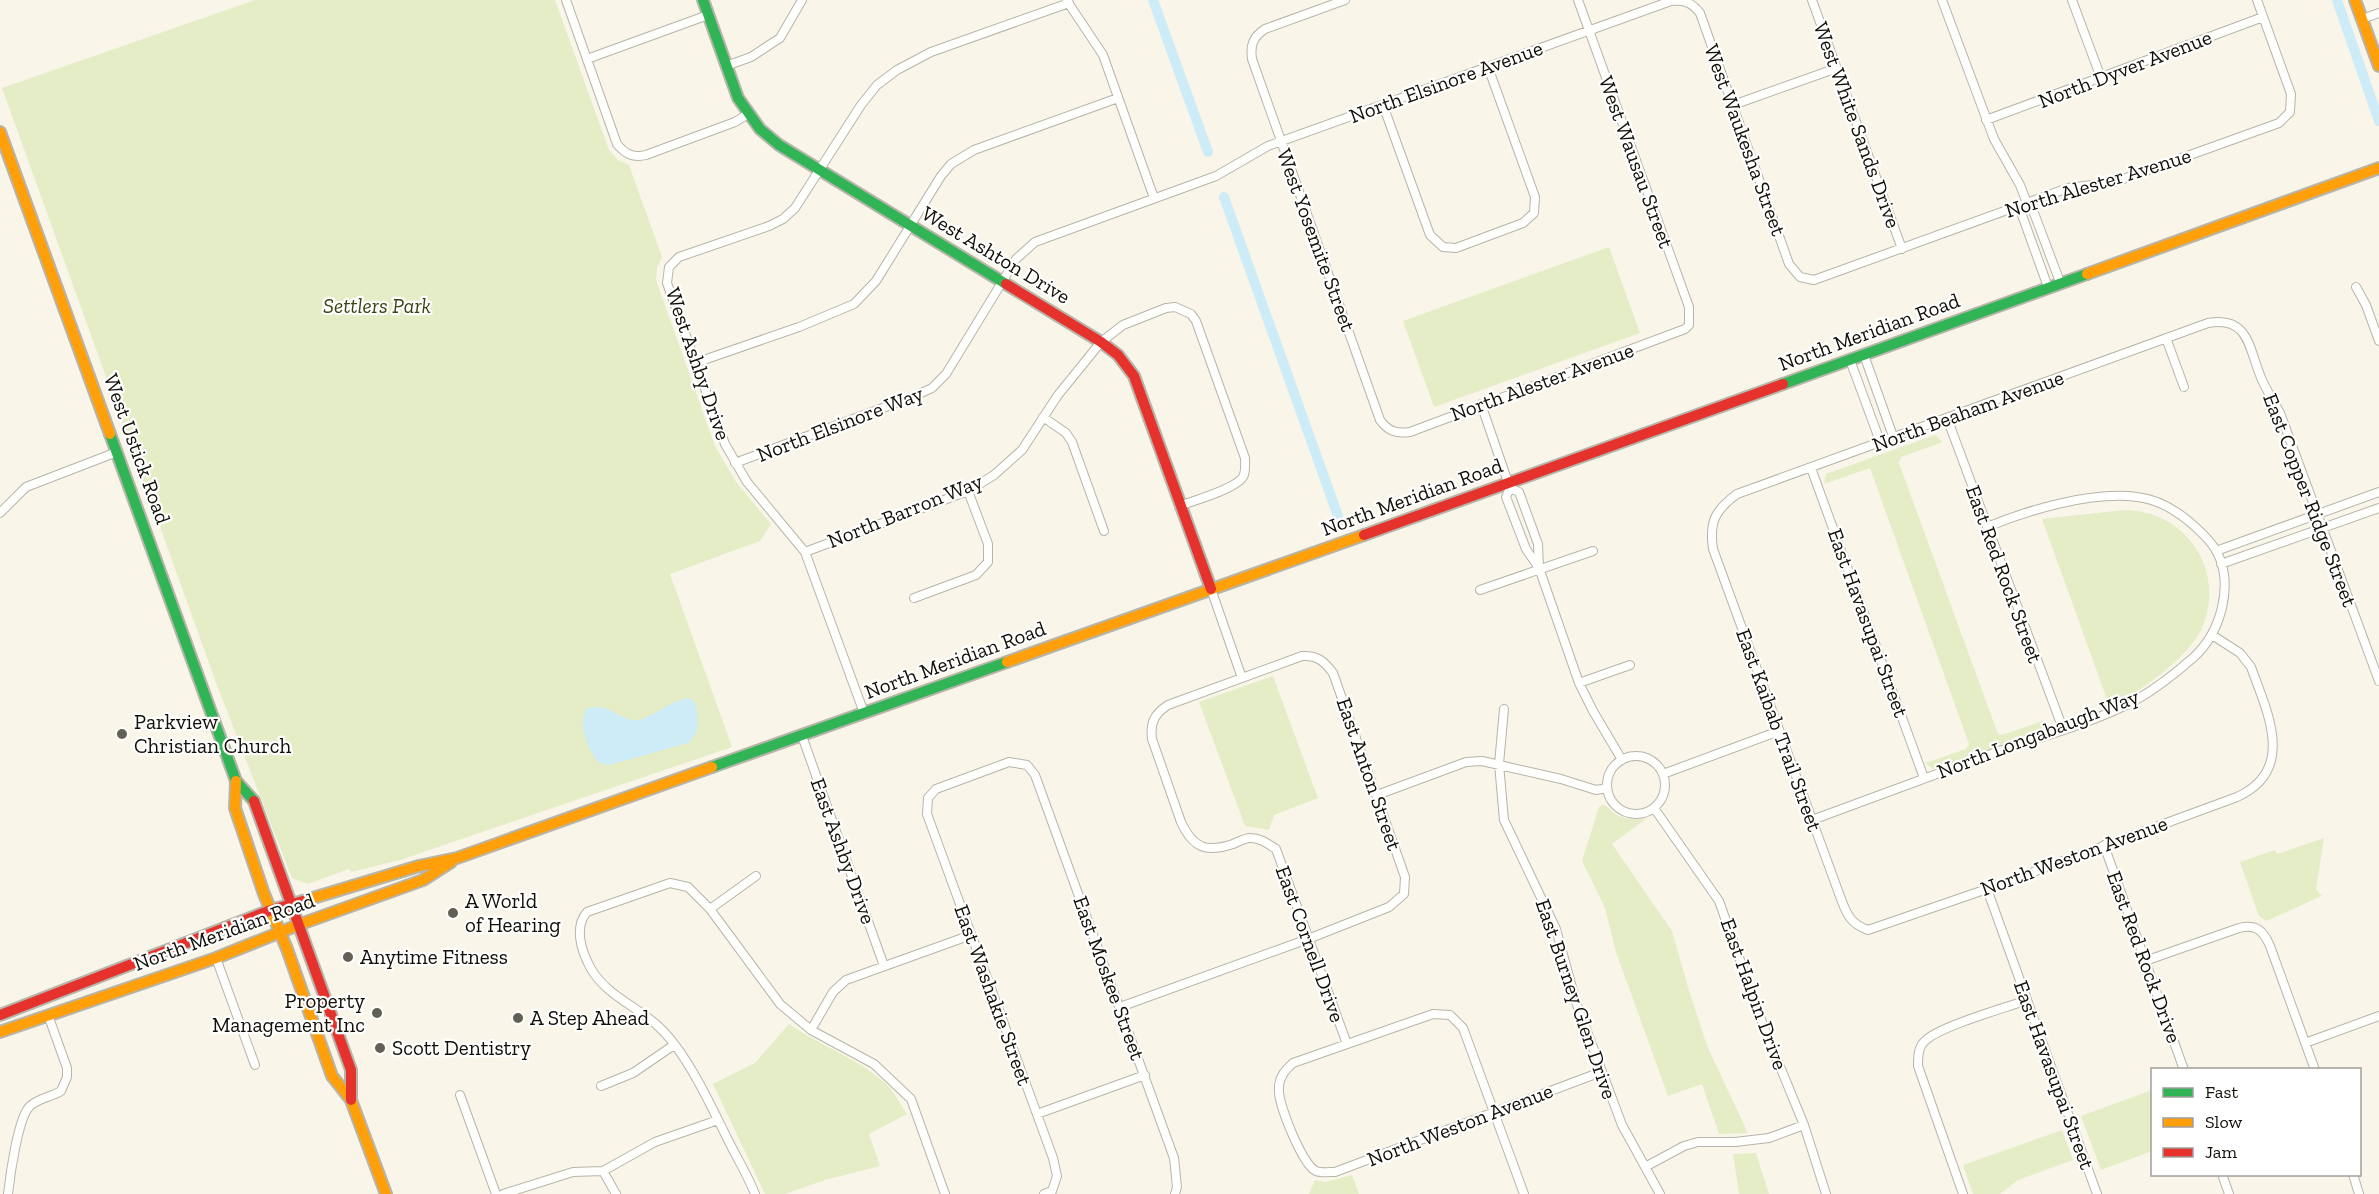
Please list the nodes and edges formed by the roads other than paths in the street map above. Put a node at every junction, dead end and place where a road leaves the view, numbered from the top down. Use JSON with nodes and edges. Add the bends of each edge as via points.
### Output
{"nodes":[{"id":1,"x":566,"y":0,"type":"edge"},
{"id":2,"x":702,"y":0,"type":"edge"},
{"id":3,"x":802,"y":0,"type":"edge"},
{"id":4,"x":1345,"y":0,"type":"edge"},
{"id":5,"x":1578,"y":0,"type":"edge"},
{"id":6,"x":1812,"y":0,"type":"edge"},
{"id":7,"x":1942,"y":0,"type":"edge"},
{"id":8,"x":2072,"y":0,"type":"edge"},
{"id":9,"x":2257,"y":0,"type":"edge"},
{"id":10,"x":2355,"y":0,"type":"edge"},
{"id":11,"x":1068,"y":2,"type":"edge"},
{"id":12,"x":1691,"y":3,"type":"joint"},
{"id":13,"x":2379,"y":13,"type":"edge"},
{"id":14,"x":708,"y":15,"type":"junction"},
{"id":15,"x":2263,"y":17,"type":"junction"},
{"id":16,"x":2362,"y":19,"type":"junction"},
{"id":17,"x":1589,"y":31,"type":"junction"},
{"id":18,"x":587,"y":59,"type":"junction"},
{"id":19,"x":726,"y":66,"type":"junction"},
{"id":20,"x":2379,"y":66,"type":"edge"},
{"id":21,"x":1488,"y":67,"type":"junction"},
{"id":22,"x":1837,"y":68,"type":"junction"},
{"id":23,"x":2101,"y":78,"type":"junction"},
{"id":24,"x":1118,"y":98,"type":"junction"},
{"id":25,"x":1383,"y":105,"type":"junction"},
{"id":26,"x":1733,"y":105,"type":"junction"},
{"id":27,"x":748,"y":114,"type":"junction"},
{"id":28,"x":1986,"y":120,"type":"junction"},
{"id":29,"x":0,"y":132,"type":"edge"},
{"id":30,"x":1281,"y":142,"type":"junction"},
{"id":31,"x":2379,"y":168,"type":"edge"},
{"id":32,"x":819,"y":170,"type":"junction"},
{"id":33,"x":1216,"y":176,"type":"joint"},
{"id":34,"x":1154,"y":198,"type":"junction"},
{"id":35,"x":2027,"y":203,"type":"junction"},
{"id":36,"x":910,"y":226,"type":"junction"},
{"id":37,"x":1902,"y":249,"type":"junction"},
{"id":38,"x":1800,"y":277,"type":"joint"},
{"id":39,"x":1002,"y":281,"type":"junction"},
{"id":40,"x":2060,"y":282,"type":"junction"},
{"id":41,"x":2048,"y":287,"type":"junction"},
{"id":42,"x":2356,"y":287,"type":"dead end"},
{"id":43,"x":2233,"y":324,"type":"joint"},
{"id":44,"x":1689,"y":325,"type":"joint"},
{"id":45,"x":2166,"y":338,"type":"junction"},
{"id":46,"x":2379,"y":341,"type":"edge"},
{"id":47,"x":1101,"y":342,"type":"junction"},
{"id":48,"x":1864,"y":355,"type":"junction"},
{"id":49,"x":1850,"y":360,"type":"junction"},
{"id":50,"x":695,"y":363,"type":"junction"},
{"id":51,"x":2184,"y":387,"type":"dead end"},
{"id":52,"x":1481,"y":404,"type":"junction"},
{"id":53,"x":1044,"y":417,"type":"junction"},
{"id":54,"x":1947,"y":418,"type":"junction"},
{"id":55,"x":1393,"y":432,"type":"joint"},
{"id":56,"x":1894,"y":439,"type":"junction"},
{"id":57,"x":1881,"y":444,"type":"junction"},
{"id":58,"x":117,"y":452,"type":"junction"},
{"id":59,"x":735,"y":463,"type":"junction"},
{"id":60,"x":1811,"y":468,"type":"junction"},
{"id":61,"x":1509,"y":486,"type":"junction"},
{"id":62,"x":968,"y":491,"type":"junction"},
{"id":63,"x":2379,"y":492,"type":"edge"},
{"id":64,"x":1182,"y":505,"type":"junction"},
{"id":65,"x":2379,"y":508,"type":"edge"},
{"id":66,"x":0,"y":513,"type":"edge"},
{"id":67,"x":2316,"y":515,"type":"junction"},
{"id":68,"x":1714,"y":518,"type":"joint"},
{"id":69,"x":1986,"y":527,"type":"junction"},
{"id":70,"x":2322,"y":529,"type":"junction"},
{"id":71,"x":1104,"y":531,"type":"dead end"},
{"id":72,"x":1593,"y":551,"type":"dead end"},
{"id":73,"x":2216,"y":551,"type":"junction"},
{"id":74,"x":805,"y":552,"type":"junction"},
{"id":75,"x":2221,"y":564,"type":"junction"},
{"id":76,"x":1539,"y":568,"type":"junction"},
{"id":77,"x":1211,"y":589,"type":"junction"},
{"id":78,"x":1480,"y":590,"type":"dead end"},
{"id":79,"x":914,"y":598,"type":"dead end"},
{"id":80,"x":2212,"y":635,"type":"junction"},
{"id":81,"x":1630,"y":665,"type":"dead end"},
{"id":82,"x":1242,"y":678,"type":"junction"},
{"id":83,"x":2379,"y":681,"type":"edge"},
{"id":84,"x":1579,"y":683,"type":"junction"},
{"id":85,"x":1504,"y":709,"type":"dead end"},
{"id":86,"x":864,"y":713,"type":"junction"},
{"id":87,"x":2063,"y":729,"type":"junction"},
{"id":88,"x":1779,"y":731,"type":"junction"},
{"id":89,"x":802,"y":736,"type":"junction"},
{"id":90,"x":1622,"y":760,"type":"junction"},
{"id":91,"x":1499,"y":764,"type":"junction"},
{"id":92,"x":1028,"y":765,"type":"joint"},
{"id":93,"x":1663,"y":774,"type":"junction"},
{"id":94,"x":1924,"y":778,"type":"junction"},
{"id":95,"x":236,"y":781,"type":"junction"},
{"id":96,"x":1607,"y":788,"type":"junction"},
{"id":97,"x":1377,"y":795,"type":"junction"},
{"id":98,"x":1654,"y":808,"type":"junction"},
{"id":99,"x":1812,"y":820,"type":"junction"},
{"id":100,"x":2104,"y":845,"type":"junction"},
{"id":101,"x":457,"y":858,"type":"junction"},
{"id":102,"x":756,"y":876,"type":"dead end"},
{"id":103,"x":1987,"y":889,"type":"junction"},
{"id":104,"x":291,"y":905,"type":"junction"},
{"id":105,"x":710,"y":909,"type":"junction"},
{"id":106,"x":271,"y":910,"type":"junction"},
{"id":107,"x":298,"y":925,"type":"junction"},
{"id":108,"x":1868,"y":930,"type":"joint"},
{"id":109,"x":280,"y":933,"type":"junction"},
{"id":110,"x":971,"y":935,"type":"junction"},
{"id":111,"x":1308,"y":939,"type":"junction"},
{"id":112,"x":216,"y":958,"type":"junction"},
{"id":113,"x":2145,"y":961,"type":"junction"},
{"id":114,"x":884,"y":966,"type":"junction"},
{"id":115,"x":2027,"y":1000,"type":"junction"},
{"id":116,"x":1120,"y":1007,"type":"junction"},
{"id":117,"x":4,"y":1013,"type":"edge"},
{"id":118,"x":48,"y":1015,"type":"junction"},
{"id":119,"x":2379,"y":1016,"type":"edge"},
{"id":120,"x":14,"y":1027,"type":"junction"},
{"id":121,"x":811,"y":1030,"type":"junction"},
{"id":122,"x":0,"y":1032,"type":"edge"},
{"id":123,"x":2306,"y":1043,"type":"junction"},
{"id":124,"x":1347,"y":1044,"type":"junction"},
{"id":125,"x":674,"y":1046,"type":"junction"},
{"id":126,"x":255,"y":1065,"type":"dead end"},
{"id":127,"x":2183,"y":1068,"type":"edge"},
{"id":128,"x":2314,"y":1068,"type":"edge"},
{"id":129,"x":1601,"y":1072,"type":"junction"},
{"id":130,"x":1145,"y":1075,"type":"junction"},
{"id":131,"x":601,"y":1086,"type":"dead end"},
{"id":132,"x":460,"y":1095,"type":"dead end"},
{"id":133,"x":351,"y":1100,"type":"junction"},
{"id":134,"x":1494,"y":1112,"type":"junction"},
{"id":135,"x":1037,"y":1114,"type":"junction"},
{"id":136,"x":718,"y":1120,"type":"junction"},
{"id":137,"x":1804,"y":1125,"type":"junction"},
{"id":138,"x":1645,"y":1167,"type":"junction"},
{"id":139,"x":603,"y":1170,"type":"junction"},
{"id":140,"x":2223,"y":1176,"type":"edge"},
{"id":141,"x":2353,"y":1176,"type":"edge"},
{"id":142,"x":1048,"y":1193,"type":"edge"},
{"id":143,"x":8,"y":1194,"type":"edge"},
{"id":144,"x":386,"y":1194,"type":"edge"},
{"id":145,"x":496,"y":1194,"type":"edge"},
{"id":146,"x":503,"y":1194,"type":"edge"},
{"id":147,"x":616,"y":1194,"type":"edge"},
{"id":148,"x":755,"y":1194,"type":"edge"},
{"id":149,"x":945,"y":1194,"type":"edge"},
{"id":150,"x":1175,"y":1194,"type":"edge"},
{"id":151,"x":1524,"y":1194,"type":"edge"},
{"id":152,"x":1660,"y":1194,"type":"edge"},
{"id":153,"x":1826,"y":1194,"type":"edge"},
{"id":154,"x":1963,"y":1194,"type":"edge"},
{"id":155,"x":2097,"y":1194,"type":"edge"},
{"id":156,"x":2229,"y":1194,"type":"edge"},
{"id":157,"x":2360,"y":1194,"type":"edge"}],
"edges":[{"from":1,"to":18,"type":"street"},
{"from":2,"to":14,"type":"main road","name":"West Ashton Drive"},
{"from":3,"to":19,"type":"street","via":[[780,38],[751,57]]},
{"from":4,"to":30,"type":"street","name":"West Yosemite Street","via":[[1265,29],[1252,42],[1252,59]]},
{"from":5,"to":17,"type":"street","name":"West Wausau Street"},
{"from":6,"to":22,"type":"street","name":"West White Sands Drive"},
{"from":7,"to":28,"type":"street"},
{"from":8,"to":23,"type":"street"},
{"from":9,"to":15,"type":"street"},
{"from":10,"to":16,"type":"main road"},
{"from":11,"to":24,"type":"street","via":[[1098,45]]},
{"from":11,"to":32,"type":"street","via":[[931,52],[897,70],[877,85],[861,105]]},
{"from":12,"to":17,"type":"street","name":"North Elsinore Avenue","via":[[1671,1]]},
{"from":12,"to":26,"type":"street","name":"West Waukesha Street","via":[[1700,13]]},
{"from":13,"to":16,"type":"street"},
{"from":14,"to":18,"type":"street"},
{"from":14,"to":19,"type":"main road","name":"West Ashton Drive"},
{"from":15,"to":23,"type":"street","name":"North Dyver Avenue"},
{"from":15,"to":35,"type":"street","name":"North Alester Avenue","via":[[2291,94],[2290,112],[2278,123],[2115,182],[2080,185]]},
{"from":16,"to":20,"type":"main road"},
{"from":17,"to":21,"type":"street","name":"North Elsinore Avenue"},
{"from":17,"to":44,"type":"street","name":"West Wausau Street","via":[[1689,307]]},
{"from":18,"to":27,"type":"street","via":[[617,144],[628,154],[645,155]]},
{"from":19,"to":27,"type":"main road","name":"West Ashton Drive"},
{"from":21,"to":25,"type":"street","name":"North Elsinore Avenue"},
{"from":21,"to":25,"type":"street","via":[[1535,197],[1534,213],[1523,224],[1456,248],[1443,247],[1430,235]]},
{"from":22,"to":26,"type":"street"},
{"from":22,"to":37,"type":"street","name":"West White Sands Drive"},
{"from":23,"to":28,"type":"street","name":"North Dyver Avenue"},
{"from":24,"to":34,"type":"street"},
{"from":24,"to":36,"type":"street","via":[[960,157],[941,176]]},
{"from":25,"to":30,"type":"street","name":"North Elsinore Avenue"},
{"from":26,"to":38,"type":"street","name":"West Waukesha Street","via":[[1789,264]]},
{"from":27,"to":32,"type":"main road","name":"West Ashton Drive","via":[[780,146]]},
{"from":28,"to":35,"type":"street"},
{"from":29,"to":58,"type":"main road","name":"West Ustick Road"},
{"from":30,"to":33,"type":"street","name":"North Elsinore Avenue"},
{"from":30,"to":55,"type":"street","name":"West Yosemite Street","via":[[1380,420]]},
{"from":31,"to":40,"type":"main road","name":"North Meridian Road"},
{"from":32,"to":36,"type":"main road","name":"West Ashton Drive"},
{"from":32,"to":50,"type":"street","name":"West Ashby Drive","via":[[795,208],[783,219],[679,257],[669,267],[667,283]]},
{"from":33,"to":34,"type":"street","name":"North Elsinore Way"},
{"from":34,"to":39,"type":"street","name":"North Elsinore Way","via":[[1035,242],[1016,259]]},
{"from":35,"to":37,"type":"street","name":"North Alester Avenue"},
{"from":35,"to":40,"type":"street"},
{"from":35,"to":41,"type":"street","via":[[2022,215]]},
{"from":36,"to":39,"type":"main road","name":"West Ashton Drive"},
{"from":36,"to":50,"type":"street","via":[[876,281],[854,304]]},
{"from":37,"to":38,"type":"street","name":"North Alester Avenue","via":[[1819,279]]},
{"from":39,"to":47,"type":"main road","name":"West Ashton Drive"},
{"from":39,"to":59,"type":"street","name":"North Elsinore Way","via":[[946,374],[932,388]]},
{"from":40,"to":41,"type":"main road","name":"North Meridian Road"},
{"from":41,"to":48,"type":"main road","name":"North Meridian Road"},
{"from":42,"to":46,"type":"street"},
{"from":43,"to":45,"type":"street","name":"North Beaham Avenue","via":[[2208,323]]},
{"from":43,"to":67,"type":"street","name":"East Copper Ridge Street","via":[[2248,341],[2280,413]]},
{"from":44,"to":52,"type":"street","name":"North Alester Avenue"},
{"from":45,"to":51,"type":"street"},
{"from":45,"to":54,"type":"street","name":"North Beaham Avenue"},
{"from":47,"to":53,"type":"street","name":"North Barron Way"},
{"from":47,"to":64,"type":"main road","name":"West Ashton Drive","via":[[1119,355],[1134,376]]},
{"from":47,"to":64,"type":"street","name":"North Barron Way","via":[[1123,325],[1167,308],[1185,310],[1196,321],[1245,458],[1244,476],[1232,486]]},
{"from":48,"to":49,"type":"main road","name":"North Meridian Road"},
{"from":48,"to":56,"type":"street"},
{"from":49,"to":57,"type":"street"},
{"from":49,"to":61,"type":"main road","name":"North Meridian Road"},
{"from":50,"to":59,"type":"street","name":"West Ashby Drive"},
{"from":52,"to":55,"type":"street","name":"North Alester Avenue","via":[[1410,432]]},
{"from":52,"to":61,"type":"street"},
{"from":53,"to":62,"type":"street","name":"North Barron Way","via":[[1012,461]]},
{"from":53,"to":71,"type":"street","via":[[1072,442]]},
{"from":54,"to":56,"type":"street","name":"North Beaham Avenue"},
{"from":54,"to":69,"type":"street","name":"East Red Rock Street"},
{"from":56,"to":57,"type":"street","name":"North Beaham Avenue"},
{"from":57,"to":60,"type":"street","name":"North Beaham Avenue"},
{"from":58,"to":66,"type":"street","via":[[26,487]]},
{"from":58,"to":95,"type":"main road","name":"West Ustick Road"},
{"from":59,"to":74,"type":"street","name":"West Ashby Drive"},
{"from":60,"to":68,"type":"street","name":"North Beaham Avenue","via":[[1737,494],[1723,504]]},
{"from":60,"to":94,"type":"street","name":"East Havasupai Street"},
{"from":61,"to":76,"type":"street","via":[[1506,497],[1526,549]]},
{"from":61,"to":76,"type":"street","via":[[1519,492],[1538,544]]},
{"from":61,"to":77,"type":"main road","name":"North Meridian Road"},
{"from":62,"to":74,"type":"street","name":"North Barron Way"},
{"from":62,"to":79,"type":"street","via":[[988,544],[988,562],[976,575]]},
{"from":63,"to":67,"type":"street"},
{"from":64,"to":77,"type":"main road","name":"West Ashton Drive"},
{"from":65,"to":70,"type":"street"},
{"from":67,"to":70,"type":"street","name":"East Copper Ridge Street"},
{"from":67,"to":73,"type":"street"},
{"from":68,"to":88,"type":"street","name":"East Kaibab Trail Street","via":[[1713,549]]},
{"from":69,"to":73,"type":"street","name":"North Longabaugh Way","via":[[2020,513],[2066,503],[2137,496],[2179,514]]},
{"from":69,"to":87,"type":"street","name":"East Red Rock Street"},
{"from":70,"to":75,"type":"street"},
{"from":70,"to":83,"type":"street","name":"East Copper Ridge Street"},
{"from":72,"to":76,"type":"street"},
{"from":73,"to":75,"type":"street","name":"North Longabaugh Way"},
{"from":74,"to":86,"type":"street","name":"West Ashby Drive"},
{"from":75,"to":80,"type":"street","name":"North Longabaugh Way","via":[[2225,580],[2221,612]]},
{"from":76,"to":78,"type":"street"},
{"from":76,"to":84,"type":"street"},
{"from":77,"to":82,"type":"street"},
{"from":77,"to":86,"type":"main road","name":"North Meridian Road"},
{"from":80,"to":87,"type":"street","name":"North Longabaugh Way","via":[[2196,655],[2136,700]]},
{"from":80,"to":100,"type":"street","name":"North Weston Avenue","via":[[2240,653],[2251,667],[2273,733],[2269,766],[2259,782],[2245,793]]},
{"from":81,"to":84,"type":"street"},
{"from":82,"to":97,"type":"street","name":"East Anton Street","via":[[1302,656],[1320,659],[1333,673]]},
{"from":82,"to":111,"type":"street","name":"East Cornell Drive","via":[[1159,711],[1153,719],[1152,740],[1187,835],[1196,845],[1209,849],[1248,838],[1263,840],[1276,849]]},
{"from":84,"to":90,"type":"street"},
{"from":85,"to":91,"type":"street","name":"East Burney Glen Drive"},
{"from":86,"to":89,"type":"main road","name":"North Meridian Road"},
{"from":87,"to":94,"type":"street","name":"North Longabaugh Way"},
{"from":88,"to":93,"type":"street"},
{"from":88,"to":99,"type":"street","name":"East Kaibab Trail Street"},
{"from":89,"to":101,"type":"main road","name":"North Meridian Road"},
{"from":89,"to":114,"type":"street","name":"East Ashby Drive"},
{"from":90,"to":93,"type":"street","via":[[1631,756],[1650,759]]},
{"from":90,"to":96,"type":"street","via":[[1610,772]]},
{"from":91,"to":96,"type":"street","via":[[1596,790]]},
{"from":91,"to":97,"type":"street","via":[[1466,762]]},
{"from":91,"to":129,"type":"street","name":"East Burney Glen Drive","via":[[1504,820],[1556,929]]},
{"from":92,"to":110,"type":"street","name":"East Washakie Street","via":[[1009,762],[936,789],[928,798],[927,814]]},
{"from":92,"to":116,"type":"street","name":"East Moskee Street"},
{"from":93,"to":98,"type":"street","via":[[1664,793]]},
{"from":94,"to":99,"type":"street","name":"North Longabaugh Way"},
{"from":95,"to":104,"type":"main road","name":"West Ustick Road","via":[[254,801]]},
{"from":95,"to":106,"type":"main road","name":"West Ustick Road","via":[[235,808]]},
{"from":96,"to":98,"type":"street","via":[[1614,804],[1629,813]]},
{"from":97,"to":111,"type":"street","name":"East Anton Street","via":[[1405,877],[1404,894],[1389,907]]},
{"from":98,"to":137,"type":"street","name":"East Halpin Drive","via":[[1719,901]]},
{"from":99,"to":108,"type":"street","name":"East Kaibab Trail Street","via":[[1848,918]]},
{"from":100,"to":103,"type":"street","name":"North Weston Avenue"},
{"from":100,"to":113,"type":"street","name":"East Red Rock Drive"},
{"from":101,"to":104,"type":"main road","name":"North Meridian Road"},
{"from":101,"to":107,"type":"main road","name":"North Meridian Road","via":[[423,880]]},
{"from":102,"to":105,"type":"street"},
{"from":103,"to":108,"type":"street","name":"North Weston Avenue"},
{"from":103,"to":115,"type":"street","name":"East Havasupai Street"},
{"from":104,"to":106,"type":"main road","name":"North Meridian Road"},
{"from":104,"to":107,"type":"main road","name":"West Ustick Road"},
{"from":105,"to":121,"type":"street","via":[[780,1004]]},
{"from":105,"to":125,"type":"street","via":[[688,887],[670,883],[587,912],[580,920],[578,931],[590,966],[602,984],[660,1028]]},
{"from":106,"to":109,"type":"main road","name":"West Ustick Road"},
{"from":106,"to":117,"type":"main road","name":"North Meridian Road"},
{"from":107,"to":109,"type":"main road","name":"North Meridian Road"},
{"from":107,"to":133,"type":"main road","name":"West Ustick Road","via":[[351,1070]]},
{"from":109,"to":112,"type":"main road","name":"North Meridian Road"},
{"from":109,"to":133,"type":"main road","name":"West Ustick Road","via":[[332,1076]]},
{"from":110,"to":114,"type":"street"},
{"from":110,"to":135,"type":"street","name":"East Washakie Street"},
{"from":111,"to":116,"type":"street"},
{"from":111,"to":124,"type":"street","name":"East Cornell Drive"},
{"from":112,"to":118,"type":"main road","name":"North Meridian Road"},
{"from":112,"to":126,"type":"street"},
{"from":113,"to":123,"type":"street","via":[[2239,928],[2259,929],[2266,937]]},
{"from":113,"to":127,"type":"street","name":"East Red Rock Drive"},
{"from":114,"to":121,"type":"street","via":[[846,980],[833,992]]},
{"from":115,"to":154,"type":"street","via":[[1940,1031],[1924,1040],[1918,1053],[1918,1066]]},
{"from":115,"to":155,"type":"street","name":"East Havasupai Street"},
{"from":116,"to":130,"type":"street","name":"East Moskee Street"},
{"from":117,"to":120,"type":"main road"},
{"from":118,"to":120,"type":"main road","name":"North Meridian Road"},
{"from":118,"to":143,"type":"street","via":[[67,1068],[65,1086],[29,1107],[24,1116]]},
{"from":119,"to":123,"type":"street"},
{"from":120,"to":122,"type":"main road","name":"North Meridian Road"},
{"from":121,"to":149,"type":"street","via":[[874,1064],[911,1100]]},
{"from":123,"to":128,"type":"street"},
{"from":124,"to":134,"type":"street","via":[[1433,1014],[1450,1015],[1463,1028]]},
{"from":124,"to":134,"type":"street","name":"North Weston Avenue","via":[[1293,1063],[1281,1078],[1279,1094],[1301,1155],[1317,1172],[1335,1172]]},
{"from":125,"to":131,"type":"street","via":[[633,1072]]},
{"from":125,"to":136,"type":"street","via":[[699,1082]]},
{"from":129,"to":134,"type":"street","name":"North Weston Avenue"},
{"from":129,"to":138,"type":"street","name":"East Burney Glen Drive","via":[[1622,1125]]},
{"from":130,"to":135,"type":"street"},
{"from":130,"to":150,"type":"street","name":"East Moskee Street","via":[[1174,1158]]},
{"from":132,"to":145,"type":"street"},
{"from":133,"to":144,"type":"main road"},
{"from":134,"to":151,"type":"street"},
{"from":135,"to":142,"type":"street","name":"East Washakie Street","via":[[1057,1176]]},
{"from":136,"to":139,"type":"street","via":[[655,1142]]},
{"from":136,"to":148,"type":"street"},
{"from":137,"to":138,"type":"street","via":[[1762,1139],[1698,1142]]},
{"from":137,"to":153,"type":"street","name":"East Halpin Drive"},
{"from":138,"to":152,"type":"street","name":"East Burney Glen Drive"},
{"from":139,"to":146,"type":"street","via":[[573,1172]]},
{"from":139,"to":147,"type":"street"},
{"from":140,"to":156,"type":"street"},
{"from":141,"to":157,"type":"street"}]}
